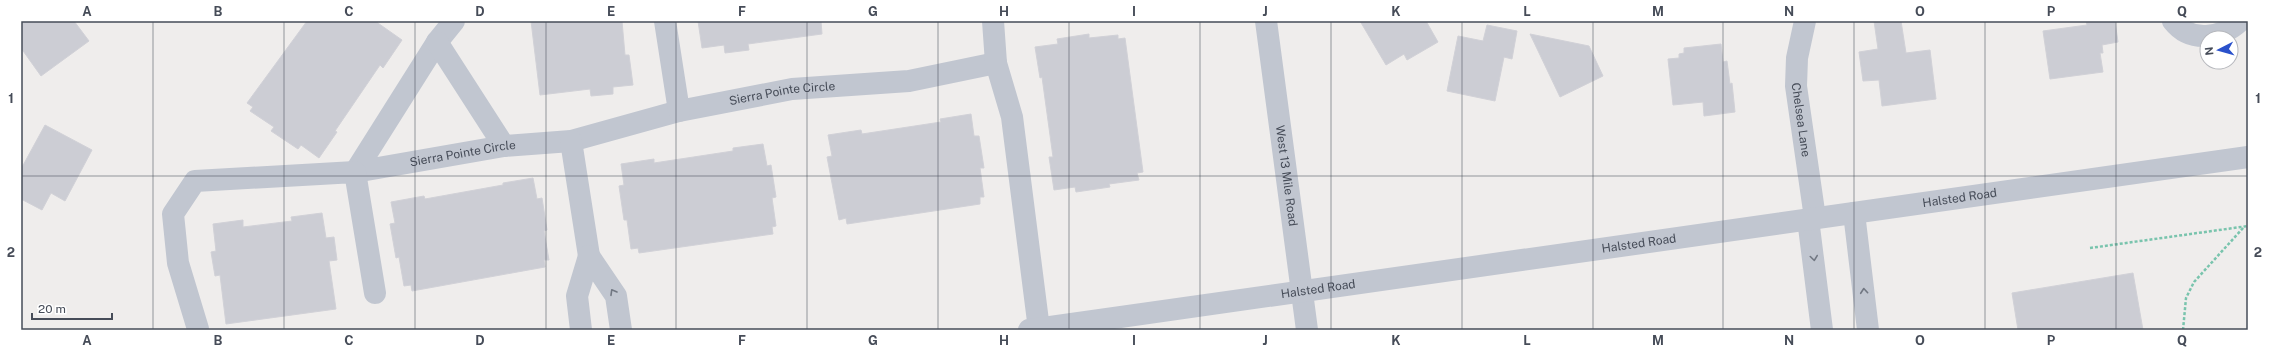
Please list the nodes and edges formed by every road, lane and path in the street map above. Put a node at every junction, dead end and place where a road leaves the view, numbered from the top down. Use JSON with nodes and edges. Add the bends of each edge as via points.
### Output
{"nodes":[{"id":1,"x":665,"y":21,"type":"edge"},
{"id":2,"x":993,"y":21,"type":"edge"},
{"id":3,"x":1266,"y":21,"type":"edge"},
{"id":4,"x":1805,"y":21,"type":"edge"},
{"id":5,"x":2173,"y":21,"type":"edge"},
{"id":6,"x":2240,"y":21,"type":"edge"},
{"id":7,"x":445,"y":28,"type":"edge"},
{"id":8,"x":996,"y":63,"type":"junction"},
{"id":9,"x":679,"y":111,"type":"junction"},
{"id":10,"x":571,"y":141,"type":"junction"},
{"id":11,"x":504,"y":146,"type":"junction"},
{"id":12,"x":2248,"y":157,"type":"edge"},
{"id":13,"x":355,"y":172,"type":"junction"},
{"id":14,"x":1854,"y":213,"type":"junction"},
{"id":15,"x":1812,"y":219,"type":"junction"},
{"id":16,"x":2246,"y":226,"type":"edge"},
{"id":17,"x":2090,"y":248,"type":"dead end"},
{"id":18,"x":589,"y":256,"type":"junction"},
{"id":19,"x":1301,"y":292,"type":"junction"},
{"id":20,"x":375,"y":294,"type":"dead end"},
{"id":21,"x":198,"y":329,"type":"dead end"},
{"id":22,"x":1034,"y":329,"type":"edge"},
{"id":23,"x":581,"y":330,"type":"edge"},
{"id":24,"x":621,"y":330,"type":"edge"},
{"id":25,"x":1307,"y":330,"type":"edge"},
{"id":26,"x":1822,"y":330,"type":"edge"},
{"id":27,"x":1868,"y":330,"type":"edge"},
{"id":28,"x":2183,"y":330,"type":"edge"}],
"edges":[{"from":1,"to":9,"type":"street"},
{"from":2,"to":8,"type":"street"},
{"from":3,"to":19,"type":"street","name":"West 13 Mile Road"},
{"from":4,"to":15,"type":"street","name":"Chelsea Lane","via":[[1797,58],[1796,86]]},
{"from":5,"to":6,"type":"street","via":[[2187,32],[2201,37],[2216,36],[2230,30]]},
{"from":7,"to":11,"type":"street"},
{"from":7,"to":13,"type":"street"},
{"from":8,"to":9,"type":"street","name":"Sierra Pointe Circle","via":[[909,81],[792,89]]},
{"from":8,"to":22,"type":"street","via":[[1012,117]]},
{"from":9,"to":10,"type":"street","name":"Sierra Pointe Circle"},
{"from":10,"to":11,"type":"street","name":"Sierra Pointe Circle"},
{"from":10,"to":18,"type":"street"},
{"from":11,"to":13,"type":"street","name":"Sierra Pointe Circle"},
{"from":12,"to":14,"type":"street","name":"Halsted Road"},
{"from":13,"to":20,"type":"street"},
{"from":13,"to":21,"type":"street","name":"Sierra Pointe Circle","via":[[195,181],[173,214],[178,263]]},
{"from":14,"to":15,"type":"street","name":"Halsted Road"},
{"from":27,"to":14,"type":"street","one_way":true},
{"from":15,"to":19,"type":"street","name":"Halsted Road"},
{"from":15,"to":26,"type":"street","name":"Chelsea Lane","one_way":true},
{"from":16,"to":17,"type":"path"},
{"from":16,"to":28,"type":"path","via":[[2194,282],[2186,298]]},
{"from":18,"to":23,"type":"street","via":[[577,296]]},
{"from":24,"to":18,"type":"street","one_way":true,"via":[[616,296]]},
{"from":19,"to":22,"type":"street","name":"Halsted Road"},
{"from":19,"to":25,"type":"street","name":"West 13 Mile Road"}]}
